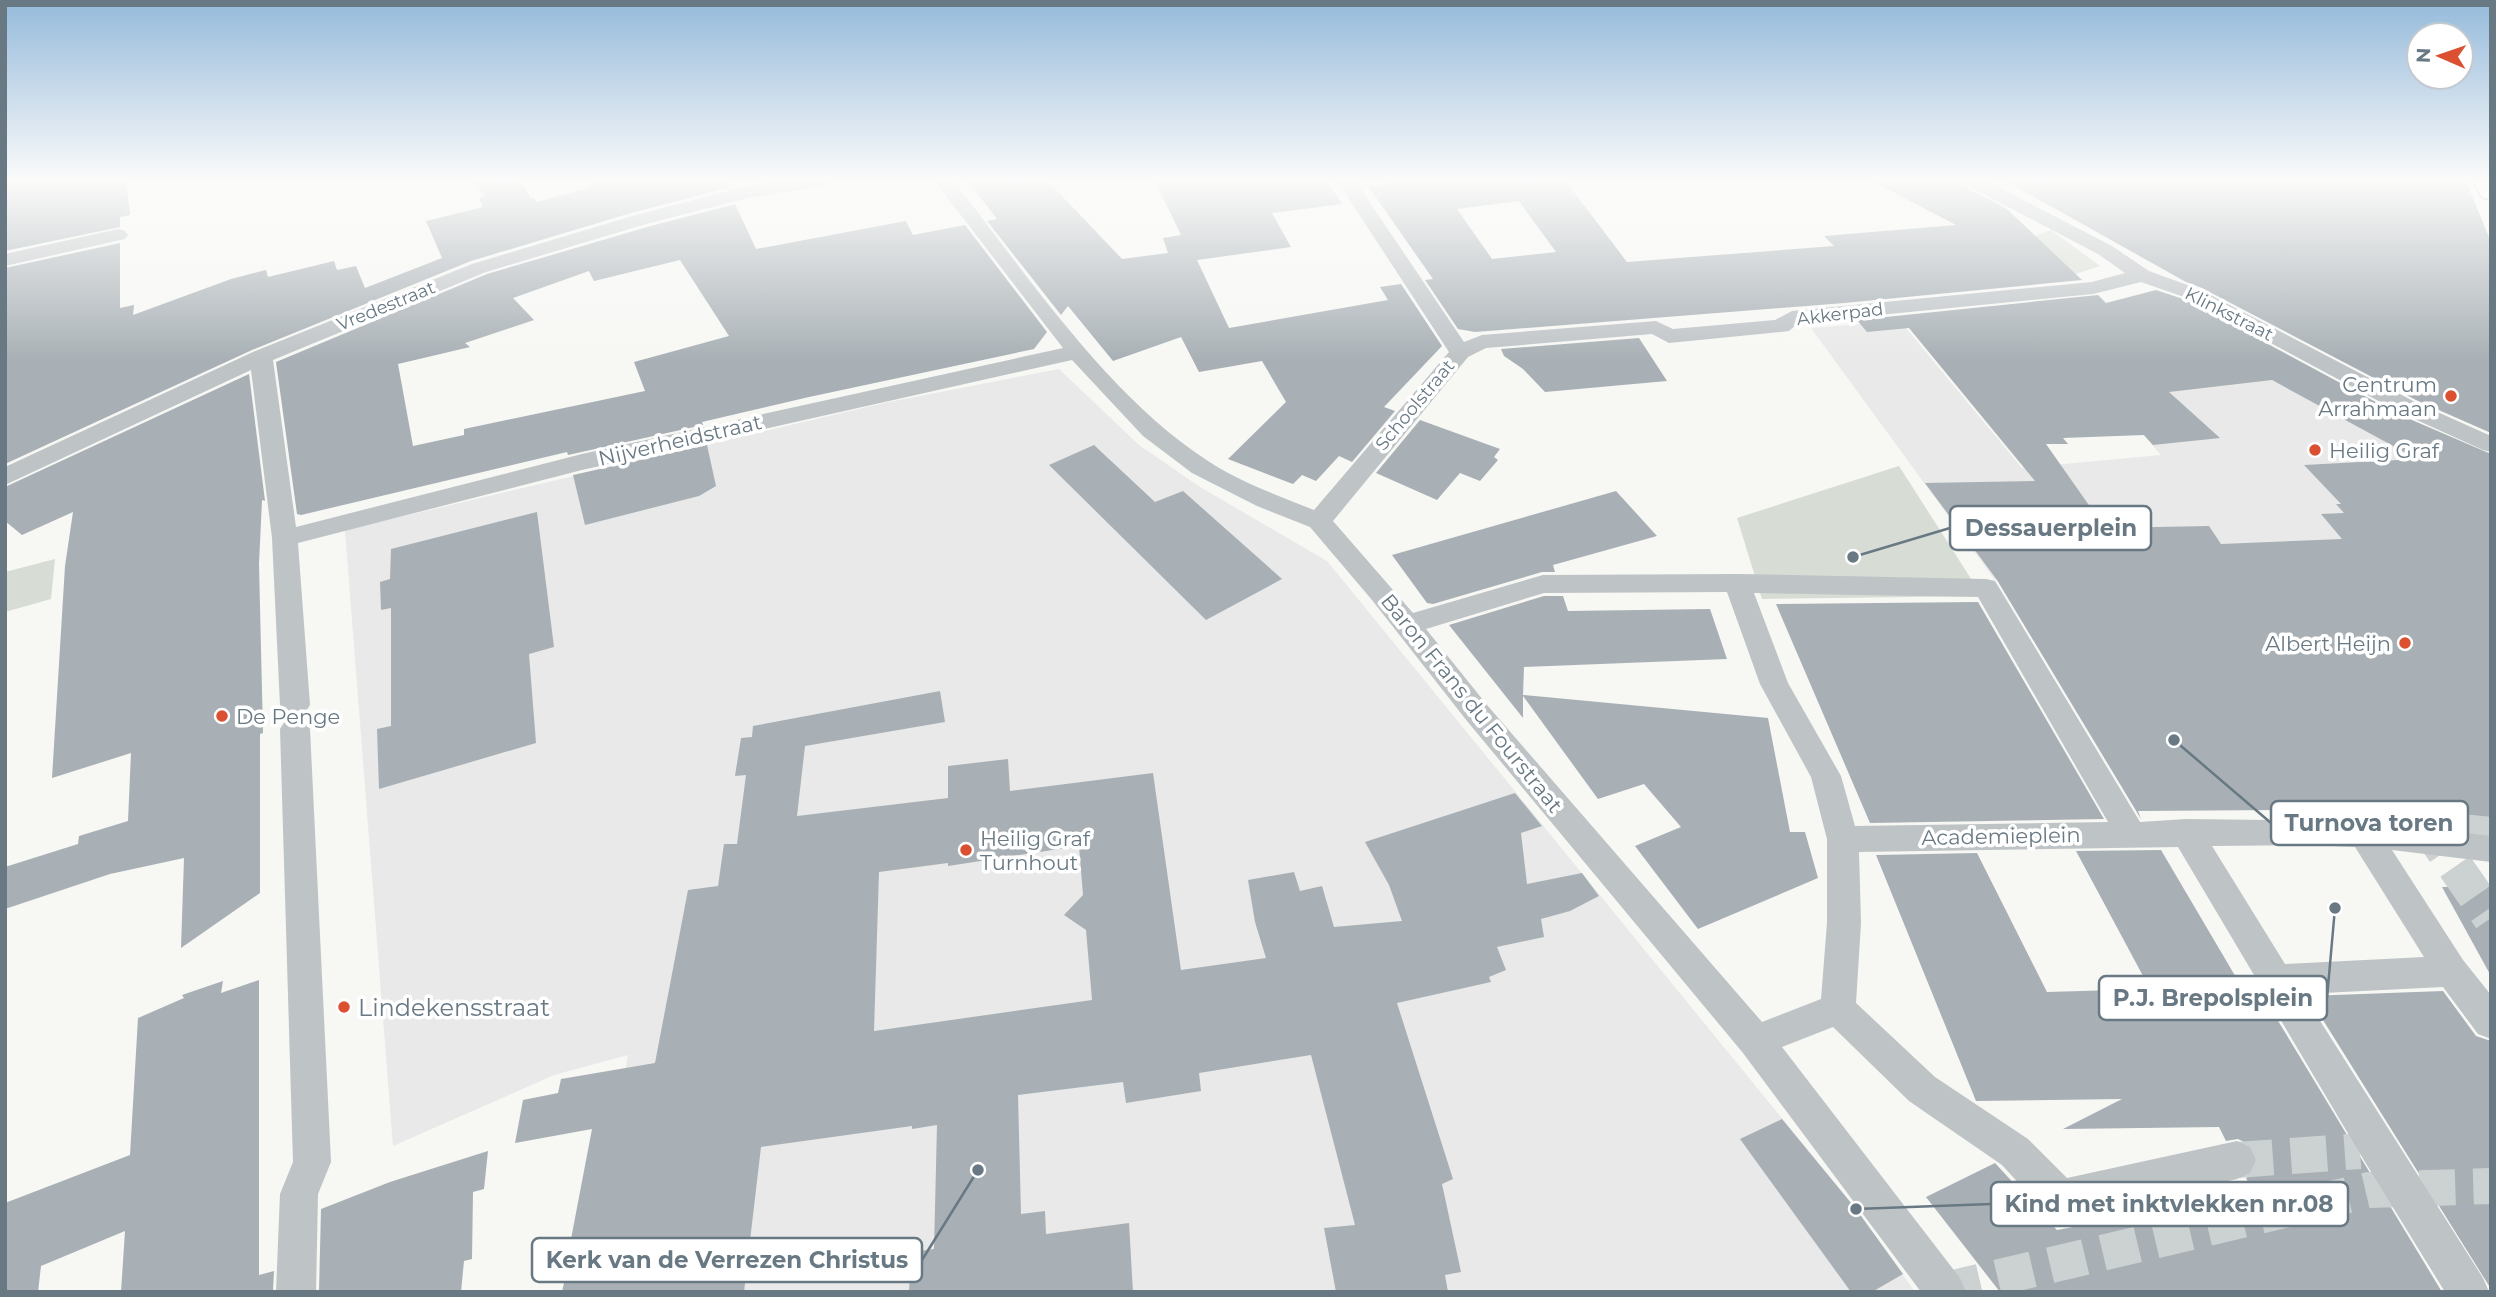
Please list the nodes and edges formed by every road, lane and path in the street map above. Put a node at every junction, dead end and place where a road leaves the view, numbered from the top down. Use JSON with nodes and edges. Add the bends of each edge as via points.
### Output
{"nodes":[{"id":1,"x":98,"y":240,"type":"edge"},
{"id":2,"x":574,"y":240,"type":"edge"},
{"id":3,"x":989,"y":240,"type":"edge"},
{"id":4,"x":1385,"y":240,"type":"edge"},
{"id":5,"x":2085,"y":240,"type":"edge"},
{"id":6,"x":5,"y":260,"type":"edge"},
{"id":7,"x":2142,"y":275,"type":"junction"},
{"id":8,"x":1077,"y":352,"type":"junction"},
{"id":9,"x":1460,"y":352,"type":"junction"},
{"id":10,"x":261,"y":357,"type":"junction"},
{"id":11,"x":2491,"y":445,"type":"edge"},
{"id":12,"x":5,"y":477,"type":"edge"},
{"id":13,"x":1319,"y":521,"type":"junction"},
{"id":14,"x":285,"y":538,"type":"junction"},
{"id":15,"x":1737,"y":583,"type":"junction"},
{"id":16,"x":1407,"y":625,"type":"junction"},
{"id":17,"x":2158,"y":833,"type":"junction"},
{"id":18,"x":2364,"y":834,"type":"junction"},
{"id":19,"x":1843,"y":839,"type":"junction"},
{"id":20,"x":2491,"y":849,"type":"edge"},
{"id":21,"x":2451,"y":971,"type":"junction"},
{"id":22,"x":2276,"y":981,"type":"junction"},
{"id":23,"x":1838,"y":1009,"type":"junction"},
{"id":24,"x":2486,"y":1016,"type":"edge"},
{"id":25,"x":1759,"y":1045,"type":"junction"},
{"id":26,"x":2237,"y":1160,"type":"tunnel mouth"},
{"id":27,"x":1942,"y":1286,"type":"edge"},
{"id":28,"x":296,"y":1292,"type":"edge"},
{"id":29,"x":2469,"y":1292,"type":"edge"}],
"edges":[{"from":1,"to":6,"type":"street"},
{"from":2,"to":10,"type":"street","name":"Vredestraat","via":[[480,268]]},
{"from":3,"to":8,"type":"street","name":"Baron Frans du Fourstraat"},
{"from":4,"to":9,"type":"street","name":"Schoolstraat"},
{"from":5,"to":7,"type":"street","name":"Klinkstraat"},
{"from":7,"to":9,"type":"street","name":"Akkerpad","via":[[2093,288],[1792,317],[1781,326],[1669,336],[1657,327],[1482,342]]},
{"from":7,"to":11,"type":"street","name":"Klinkstraat","via":[[2194,294],[2407,407]]},
{"from":8,"to":13,"type":"street","name":"Baron Frans du Fourstraat","via":[[1151,431],[1201,468]]},
{"from":8,"to":14,"type":"street","name":"Nijverheidstraat","via":[[582,462]]},
{"from":9,"to":13,"type":"street","name":"Schoolstraat"},
{"from":10,"to":12,"type":"street","name":"Vredestraat"},
{"from":10,"to":14,"type":"street"},
{"from":13,"to":16,"type":"street","name":"Baron Frans du Fourstraat"},
{"from":14,"to":28,"type":"street","via":[[312,1162],[299,1194]]},
{"from":15,"to":16,"type":"street","via":[[1543,584]]},
{"from":15,"to":17,"type":"street","via":[[1986,588],[2097,777]]},
{"from":15,"to":19,"type":"street","via":[[1774,684],[1826,776]]},
{"from":16,"to":25,"type":"street","name":"Baron Frans du Fourstraat"},
{"from":17,"to":18,"type":"street","name":"Academieplein"},
{"from":17,"to":19,"type":"street","name":"Academieplein"},
{"from":17,"to":22,"type":"street"},
{"from":18,"to":20,"type":"street","name":"Academieplein"},
{"from":18,"to":21,"type":"street"},
{"from":19,"to":23,"type":"street"},
{"from":21,"to":22,"type":"street"},
{"from":21,"to":24,"type":"street"},
{"from":22,"to":29,"type":"street","via":[[2369,1150]]},
{"from":23,"to":25,"type":"street"},
{"from":23,"to":26,"type":"street","via":[[1922,1089],[2015,1152],[2060,1199]]},
{"from":25,"to":27,"type":"street","name":"Baron Frans du Fourstraat"}]}
